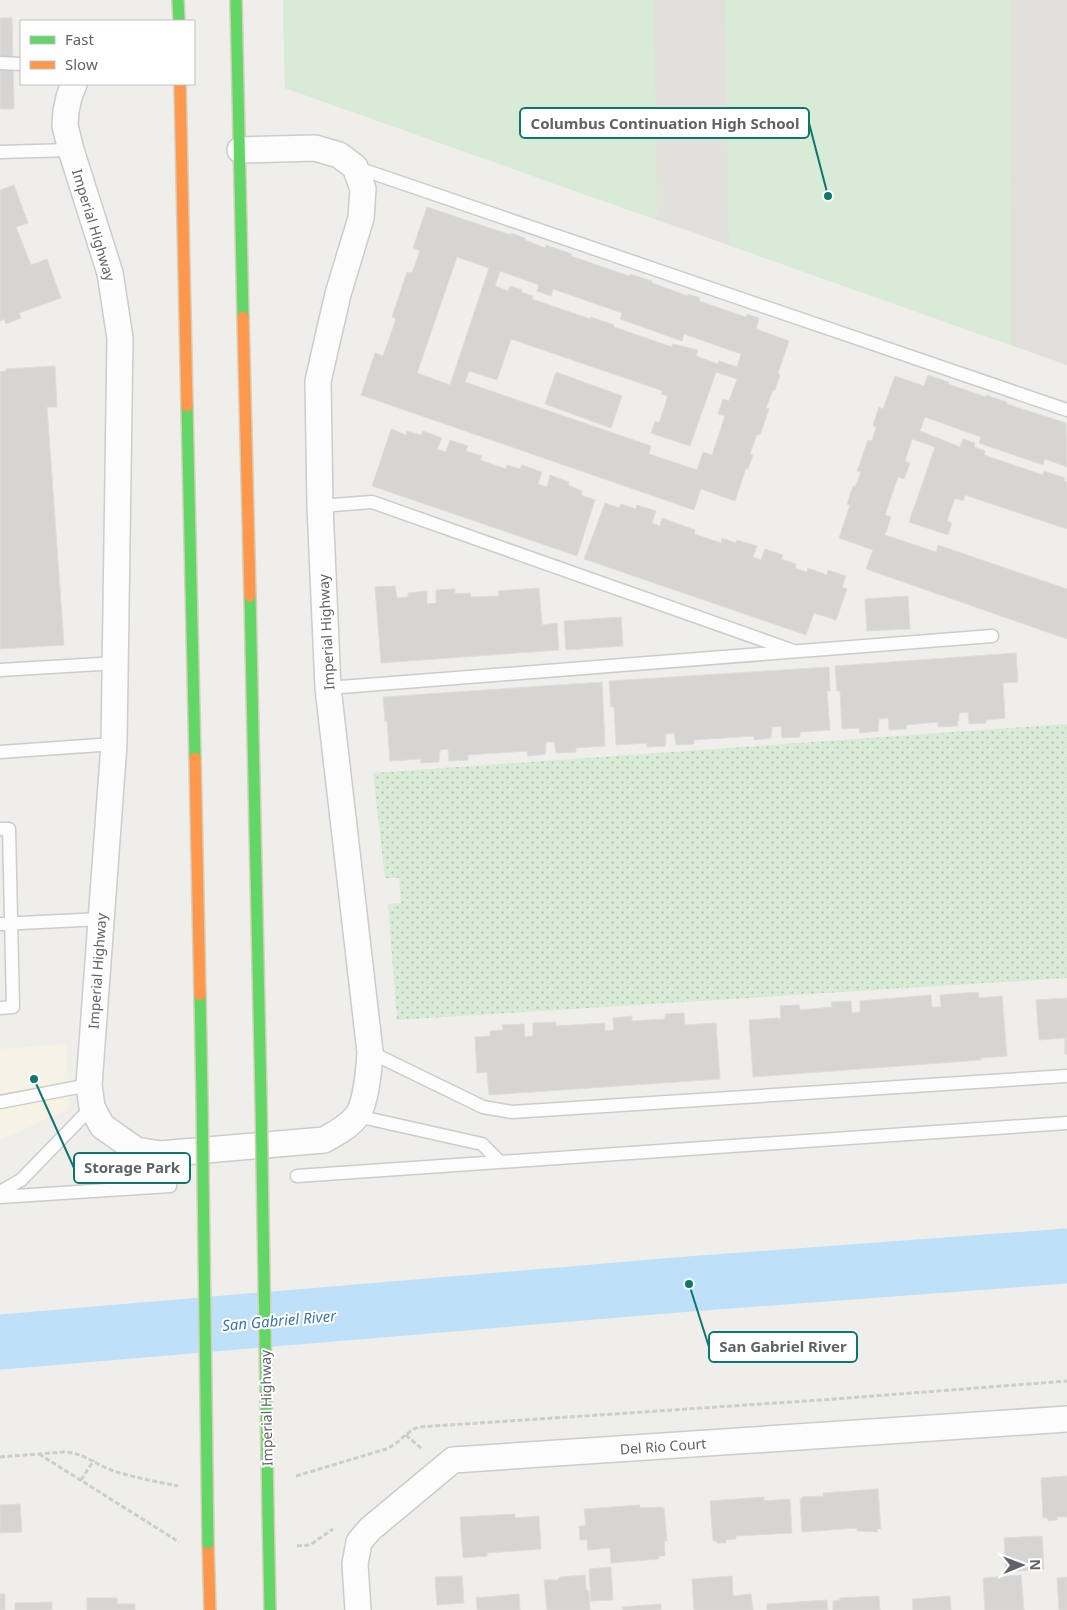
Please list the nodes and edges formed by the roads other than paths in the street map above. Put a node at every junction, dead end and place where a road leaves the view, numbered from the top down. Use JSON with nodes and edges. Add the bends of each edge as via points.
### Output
{"nodes":[{"id":1,"x":178,"y":0,"type":"edge"},
{"id":2,"x":236,"y":0,"type":"edge"},
{"id":3,"x":179,"y":20,"type":"edge"},
{"id":4,"x":0,"y":63,"type":"edge"},
{"id":5,"x":20,"y":64,"type":"edge"},
{"id":6,"x":74,"y":85,"type":"edge"},
{"id":7,"x":180,"y":85,"type":"edge"},
{"id":8,"x":71,"y":150,"type":"junction"},
{"id":9,"x":240,"y":150,"type":"junction"},
{"id":10,"x":0,"y":152,"type":"edge"},
{"id":11,"x":355,"y":168,"type":"junction"},
{"id":12,"x":1067,"y":410,"type":"edge"},
{"id":13,"x":320,"y":506,"type":"junction"},
{"id":14,"x":992,"y":636,"type":"dead end"},
{"id":15,"x":796,"y":652,"type":"junction"},
{"id":16,"x":117,"y":663,"type":"junction"},
{"id":17,"x":0,"y":670,"type":"edge"},
{"id":18,"x":328,"y":688,"type":"junction"},
{"id":19,"x":114,"y":744,"type":"junction"},
{"id":20,"x":0,"y":752,"type":"edge"},
{"id":21,"x":0,"y":829,"type":"edge"},
{"id":22,"x":102,"y":919,"type":"junction"},
{"id":23,"x":6,"y":924,"type":"edge"},
{"id":24,"x":0,"y":1008,"type":"edge"},
{"id":25,"x":370,"y":1052,"type":"junction"},
{"id":26,"x":1067,"y":1076,"type":"edge"},
{"id":27,"x":90,"y":1096,"type":"junction"},
{"id":28,"x":0,"y":1102,"type":"edge"},
{"id":29,"x":357,"y":1116,"type":"junction"},
{"id":30,"x":1067,"y":1123,"type":"edge"},
{"id":31,"x":499,"y":1161,"type":"junction"},
{"id":32,"x":296,"y":1176,"type":"dead end"},
{"id":33,"x":170,"y":1186,"type":"dead end"},
{"id":34,"x":0,"y":1192,"type":"edge"},
{"id":35,"x":0,"y":1197,"type":"edge"},
{"id":36,"x":1067,"y":1419,"type":"edge"},
{"id":37,"x":210,"y":1610,"type":"edge"},
{"id":38,"x":270,"y":1610,"type":"edge"},
{"id":39,"x":358,"y":1610,"type":"edge"}],
"edges":[{"from":1,"to":3,"type":"main road"},
{"from":2,"to":9,"type":"main road","name":"Imperial Highway"},
{"from":4,"to":5,"type":"lane"},
{"from":6,"to":8,"type":"street","name":"Imperial Highway","via":[[66,111]]},
{"from":7,"to":37,"type":"main road","bridge":true},
{"from":8,"to":10,"type":"lane"},
{"from":8,"to":16,"type":"street","name":"Imperial Highway","via":[[110,273],[120,338]]},
{"from":9,"to":11,"type":"street","via":[[315,148],[339,155]]},
{"from":9,"to":38,"type":"main road","name":"Imperial Highway","bridge":true},
{"from":11,"to":12,"type":"lane"},
{"from":11,"to":13,"type":"street","name":"Imperial Highway","via":[[363,189],[361,218],[338,294],[318,381]]},
{"from":13,"to":15,"type":"lane","via":[[372,502]]},
{"from":13,"to":18,"type":"street","name":"Imperial Highway"},
{"from":14,"to":15,"type":"lane"},
{"from":15,"to":18,"type":"lane"},
{"from":16,"to":17,"type":"lane"},
{"from":16,"to":19,"type":"street","name":"Imperial Highway"},
{"from":18,"to":25,"type":"street","name":"Imperial Highway"},
{"from":19,"to":20,"type":"lane"},
{"from":19,"to":22,"type":"street","name":"Imperial Highway"},
{"from":21,"to":23,"type":"lane","via":[[9,829]]},
{"from":22,"to":23,"type":"lane"},
{"from":22,"to":27,"type":"street","name":"Imperial Highway"},
{"from":23,"to":24,"type":"lane","via":[[14,1007]]},
{"from":25,"to":26,"type":"lane","via":[[483,1107],[512,1112]]},
{"from":25,"to":29,"type":"street","name":"Imperial Highway","via":[[367,1083]]},
{"from":27,"to":28,"type":"lane"},
{"from":27,"to":29,"type":"street","via":[[102,1126],[136,1150],[160,1154],[324,1140]]},
{"from":27,"to":34,"type":"lane","via":[[21,1180]]},
{"from":29,"to":31,"type":"lane","via":[[482,1144]]},
{"from":30,"to":31,"type":"lane"},
{"from":31,"to":32,"type":"lane"},
{"from":33,"to":35,"type":"lane"},
{"from":36,"to":39,"type":"street","name":"Del Rio Court","via":[[453,1460],[370,1529],[359,1542],[355,1564]]}]}
